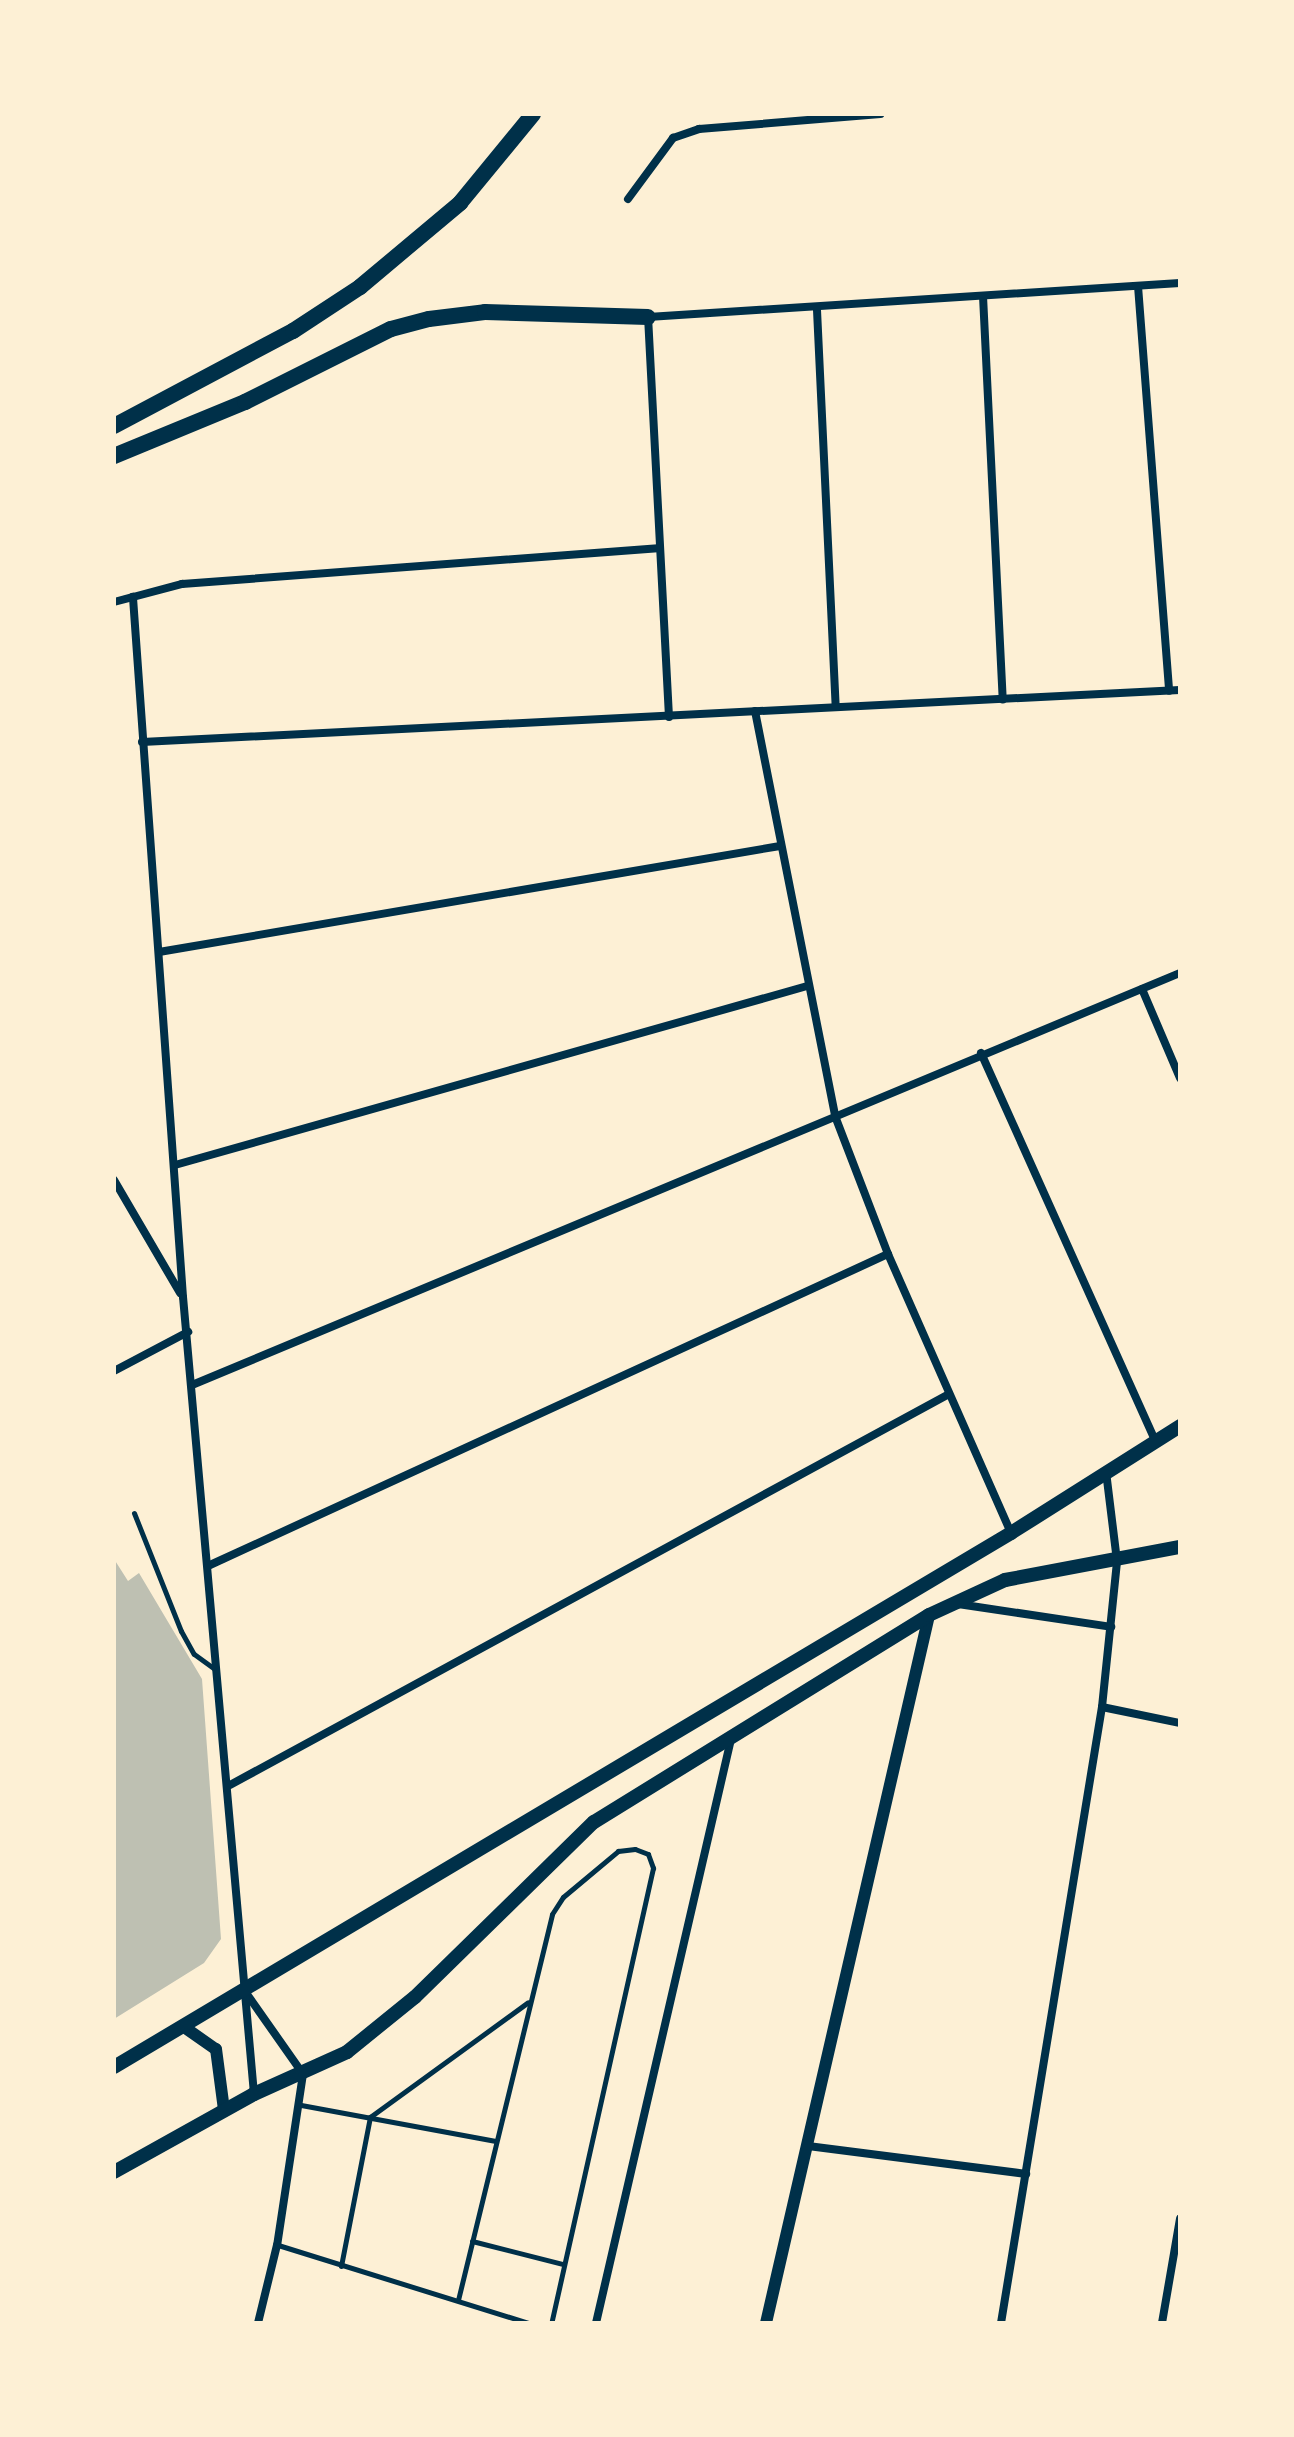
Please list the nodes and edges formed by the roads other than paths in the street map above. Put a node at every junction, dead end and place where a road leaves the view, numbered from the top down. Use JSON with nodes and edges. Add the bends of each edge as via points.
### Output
{"nodes":[{"id":1,"x":533,"y":114,"type":"edge"},
{"id":2,"x":880,"y":114,"type":"edge"},
{"id":3,"x":760,"y":117,"type":"edge"},
{"id":4,"x":628,"y":199,"type":"dead end"},
{"id":5,"x":1180,"y":283,"type":"edge"},
{"id":6,"x":1138,"y":286,"type":"junction"},
{"id":7,"x":983,"y":296,"type":"junction"},
{"id":8,"x":817,"y":310,"type":"junction"},
{"id":9,"x":648,"y":317,"type":"junction"},
{"id":10,"x":114,"y":426,"type":"edge"},
{"id":11,"x":114,"y":456,"type":"edge"},
{"id":12,"x":658,"y":548,"type":"junction"},
{"id":13,"x":133,"y":597,"type":"junction"},
{"id":14,"x":114,"y":602,"type":"edge"},
{"id":15,"x":1180,"y":690,"type":"edge"},
{"id":16,"x":1169,"y":691,"type":"junction"},
{"id":17,"x":1003,"y":700,"type":"junction"},
{"id":18,"x":836,"y":707,"type":"junction"},
{"id":19,"x":755,"y":711,"type":"junction"},
{"id":20,"x":669,"y":717,"type":"junction"},
{"id":21,"x":142,"y":742,"type":"junction"},
{"id":22,"x":780,"y":846,"type":"junction"},
{"id":23,"x":159,"y":952,"type":"junction"},
{"id":24,"x":1180,"y":973,"type":"edge"},
{"id":25,"x":807,"y":986,"type":"junction"},
{"id":26,"x":1142,"y":989,"type":"junction"},
{"id":27,"x":981,"y":1053,"type":"junction"},
{"id":28,"x":1180,"y":1078,"type":"edge"},
{"id":29,"x":835,"y":1116,"type":"junction"},
{"id":30,"x":175,"y":1165,"type":"junction"},
{"id":31,"x":114,"y":1180,"type":"edge"},
{"id":32,"x":888,"y":1254,"type":"junction"},
{"id":33,"x":183,"y":1297,"type":"junction"},
{"id":34,"x":188,"y":1332,"type":"junction"},
{"id":35,"x":114,"y":1371,"type":"edge"},
{"id":36,"x":192,"y":1385,"type":"junction"},
{"id":37,"x":949,"y":1394,"type":"junction"},
{"id":38,"x":1180,"y":1426,"type":"edge"},
{"id":39,"x":1155,"y":1441,"type":"junction"},
{"id":40,"x":1106,"y":1471,"type":"junction"},
{"id":41,"x":134,"y":1513,"type":"dead end"},
{"id":42,"x":1011,"y":1533,"type":"junction"},
{"id":43,"x":1180,"y":1547,"type":"edge"},
{"id":44,"x":1117,"y":1561,"type":"junction"},
{"id":45,"x":210,"y":1565,"type":"junction"},
{"id":46,"x":951,"y":1603,"type":"junction"},
{"id":47,"x":929,"y":1615,"type":"junction"},
{"id":48,"x":1111,"y":1627,"type":"junction"},
{"id":49,"x":220,"y":1671,"type":"junction"},
{"id":50,"x":1102,"y":1707,"type":"junction"},
{"id":51,"x":1180,"y":1723,"type":"edge"},
{"id":52,"x":732,"y":1736,"type":"junction"},
{"id":53,"x":230,"y":1785,"type":"junction"},
{"id":54,"x":243,"y":1989,"type":"junction"},
{"id":55,"x":529,"y":2001,"type":"junction"},
{"id":56,"x":184,"y":2027,"type":"junction"},
{"id":57,"x":114,"y":2067,"type":"edge"},
{"id":58,"x":303,"y":2074,"type":"junction"},
{"id":59,"x":254,"y":2094,"type":"junction"},
{"id":60,"x":301,"y":2105,"type":"junction"},
{"id":61,"x":224,"y":2110,"type":"junction"},
{"id":62,"x":370,"y":2117,"type":"junction"},
{"id":63,"x":496,"y":2141,"type":"junction"},
{"id":64,"x":808,"y":2146,"type":"junction"},
{"id":65,"x":114,"y":2172,"type":"edge"},
{"id":66,"x":1026,"y":2174,"type":"junction"},
{"id":67,"x":1180,"y":2219,"type":"edge"},
{"id":68,"x":1180,"y":2226,"type":"edge"},
{"id":69,"x":472,"y":2241,"type":"junction"},
{"id":70,"x":277,"y":2245,"type":"junction"},
{"id":71,"x":563,"y":2264,"type":"junction"},
{"id":72,"x":341,"y":2266,"type":"junction"},
{"id":73,"x":458,"y":2300,"type":"junction"},
{"id":74,"x":258,"y":2323,"type":"edge"},
{"id":75,"x":528,"y":2323,"type":"edge"},
{"id":76,"x":551,"y":2323,"type":"edge"},
{"id":77,"x":596,"y":2323,"type":"edge"},
{"id":78,"x":766,"y":2323,"type":"edge"},
{"id":79,"x":1001,"y":2323,"type":"edge"},
{"id":80,"x":1162,"y":2323,"type":"edge"}],
"edges":[{"from":1,"to":10,"type":"highway","via":[[460,203],[360,287],[293,331]]},
{"from":2,"to":3,"type":"street"},
{"from":3,"to":4,"type":"street","via":[[673,138]]},
{"from":5,"to":6,"type":"street"},
{"from":6,"to":7,"type":"street"},
{"from":6,"to":16,"type":"street"},
{"from":7,"to":8,"type":"street"},
{"from":7,"to":17,"type":"street"},
{"from":8,"to":9,"type":"street"},
{"from":8,"to":18,"type":"street"},
{"from":9,"to":11,"type":"highway","via":[[485,312],[429,319],[391,329],[245,402]]},
{"from":9,"to":12,"type":"street"},
{"from":12,"to":13,"type":"street","via":[[182,584]]},
{"from":12,"to":20,"type":"street"},
{"from":13,"to":14,"type":"street"},
{"from":13,"to":21,"type":"street"},
{"from":15,"to":16,"type":"street"},
{"from":16,"to":17,"type":"street"},
{"from":17,"to":18,"type":"street"},
{"from":18,"to":19,"type":"street"},
{"from":19,"to":20,"type":"street"},
{"from":19,"to":22,"type":"street"},
{"from":20,"to":21,"type":"street"},
{"from":21,"to":23,"type":"street"},
{"from":22,"to":23,"type":"street"},
{"from":22,"to":25,"type":"street"},
{"from":23,"to":30,"type":"street"},
{"from":24,"to":26,"type":"street"},
{"from":25,"to":29,"type":"street"},
{"from":25,"to":30,"type":"street"},
{"from":26,"to":27,"type":"street"},
{"from":26,"to":28,"type":"street"},
{"from":27,"to":29,"type":"street"},
{"from":27,"to":39,"type":"street"},
{"from":29,"to":32,"type":"street"},
{"from":29,"to":36,"type":"street"},
{"from":30,"to":33,"type":"street"},
{"from":31,"to":33,"type":"street"},
{"from":32,"to":37,"type":"street"},
{"from":32,"to":45,"type":"street"},
{"from":33,"to":34,"type":"street"},
{"from":34,"to":35,"type":"street"},
{"from":34,"to":36,"type":"street"},
{"from":36,"to":45,"type":"street"},
{"from":37,"to":42,"type":"street"},
{"from":37,"to":53,"type":"street"},
{"from":38,"to":39,"type":"main road"},
{"from":39,"to":40,"type":"main road"},
{"from":40,"to":42,"type":"main road"},
{"from":40,"to":44,"type":"street"},
{"from":41,"to":49,"type":"lane","via":[[181,1631],[194,1654]]},
{"from":42,"to":54,"type":"main road"},
{"from":43,"to":44,"type":"main road"},
{"from":44,"to":46,"type":"main road","via":[[1005,1580]]},
{"from":44,"to":48,"type":"street"},
{"from":45,"to":49,"type":"street"},
{"from":46,"to":47,"type":"main road"},
{"from":46,"to":48,"type":"street"},
{"from":47,"to":52,"type":"main road"},
{"from":47,"to":64,"type":"street"},
{"from":48,"to":50,"type":"street"},
{"from":49,"to":53,"type":"street"},
{"from":50,"to":51,"type":"street"},
{"from":50,"to":66,"type":"street"},
{"from":52,"to":58,"type":"main road","via":[[594,1822],[381,2028]]},
{"from":52,"to":77,"type":"street"},
{"from":53,"to":54,"type":"street"},
{"from":54,"to":56,"type":"main road"},
{"from":54,"to":58,"type":"street"},
{"from":54,"to":59,"type":"street"},
{"from":55,"to":62,"type":"lane"},
{"from":55,"to":63,"type":"lane"},
{"from":55,"to":71,"type":"lane","via":[[552,1914],[563,1897],[618,1851],[648,1854],[653,1868]]},
{"from":56,"to":57,"type":"main road"},
{"from":56,"to":61,"type":"street","via":[[216,2049]]},
{"from":58,"to":59,"type":"main road"},
{"from":58,"to":60,"type":"street"},
{"from":59,"to":61,"type":"main road"},
{"from":60,"to":62,"type":"lane"},
{"from":60,"to":70,"type":"street"},
{"from":61,"to":65,"type":"main road"},
{"from":62,"to":63,"type":"lane"},
{"from":62,"to":72,"type":"lane"},
{"from":63,"to":69,"type":"lane"},
{"from":64,"to":66,"type":"street"},
{"from":64,"to":78,"type":"street"},
{"from":66,"to":79,"type":"street"},
{"from":67,"to":68,"type":"street"},
{"from":68,"to":80,"type":"street"},
{"from":69,"to":71,"type":"lane"},
{"from":69,"to":73,"type":"lane"},
{"from":70,"to":72,"type":"lane"},
{"from":70,"to":74,"type":"street"},
{"from":71,"to":76,"type":"lane"},
{"from":72,"to":73,"type":"lane"},
{"from":73,"to":75,"type":"lane"}]}
